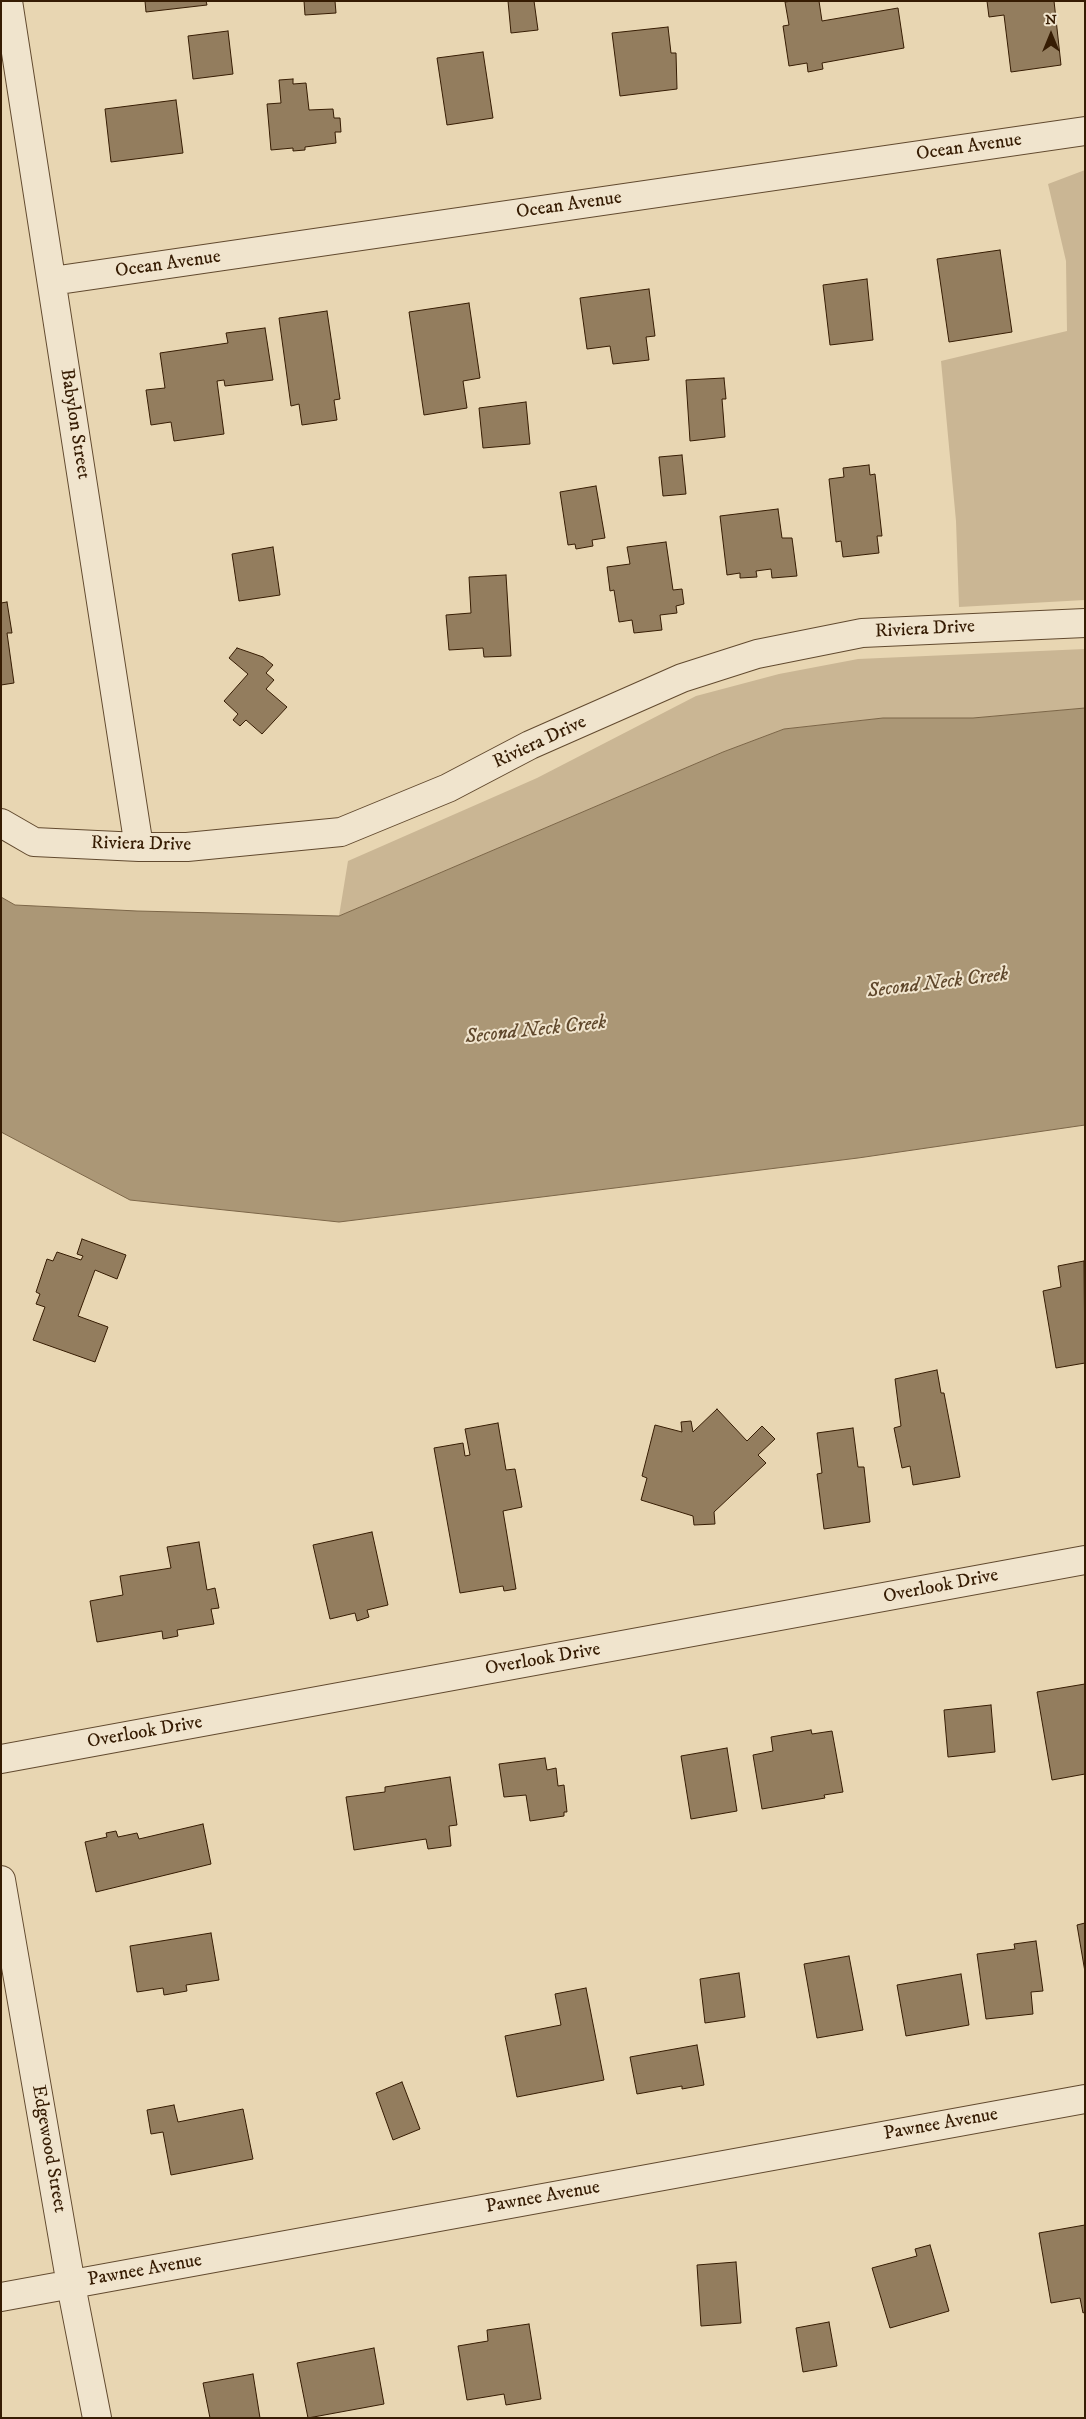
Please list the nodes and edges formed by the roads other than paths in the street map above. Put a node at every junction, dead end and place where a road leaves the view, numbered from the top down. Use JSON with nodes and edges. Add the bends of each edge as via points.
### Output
{"nodes":[{"id":1,"x":8,"y":1,"type":"edge"},
{"id":2,"x":1085,"y":131,"type":"edge"},
{"id":3,"x":52,"y":281,"type":"junction"},
{"id":4,"x":1085,"y":623,"type":"edge"},
{"id":5,"x":1,"y":823,"type":"edge"},
{"id":6,"x":139,"y":847,"type":"junction"},
{"id":7,"x":1085,"y":1560,"type":"edge"},
{"id":8,"x":1,"y":1759,"type":"edge"},
{"id":9,"x":1,"y":1880,"type":"edge"},
{"id":10,"x":1085,"y":2099,"type":"edge"},
{"id":11,"x":71,"y":2285,"type":"junction"},
{"id":12,"x":1,"y":2298,"type":"edge"},
{"id":13,"x":97,"y":2418,"type":"edge"}],
"edges":[{"from":1,"to":3,"type":"street","name":"Babylon Street"},
{"from":2,"to":3,"type":"street","name":"Ocean Avenue"},
{"from":3,"to":6,"type":"street","name":"Babylon Street"},
{"from":4,"to":6,"type":"street","name":"Riviera Drive","via":[[862,633],[757,654],[682,678],[530,746],[448,788],[341,832],[187,847]]},
{"from":5,"to":6,"type":"street","name":"Riviera Drive","via":[[34,842]]},
{"from":7,"to":8,"type":"street","name":"Overlook Drive"},
{"from":9,"to":11,"type":"street","name":"Edgewood Street"},
{"from":10,"to":11,"type":"street","name":"Pawnee Avenue"},
{"from":11,"to":12,"type":"street","name":"Pawnee Avenue"},
{"from":11,"to":13,"type":"street","name":"Edgewood Street"}]}
